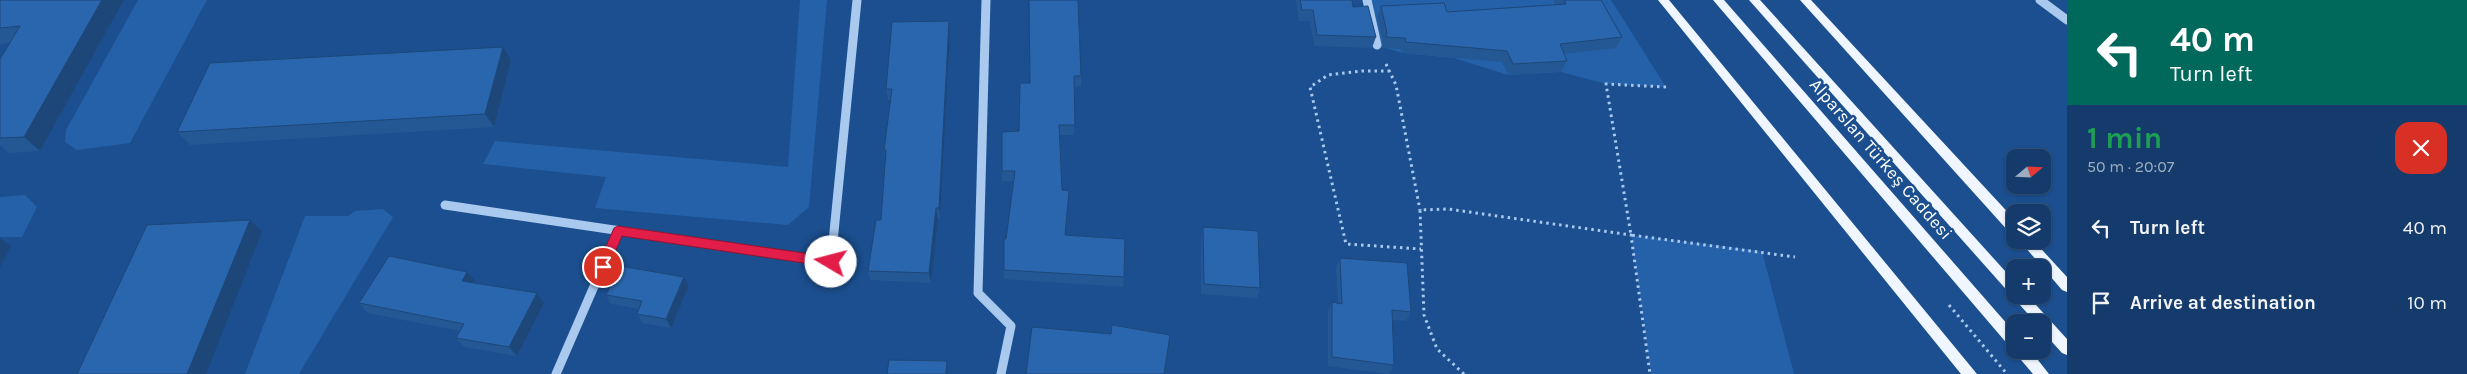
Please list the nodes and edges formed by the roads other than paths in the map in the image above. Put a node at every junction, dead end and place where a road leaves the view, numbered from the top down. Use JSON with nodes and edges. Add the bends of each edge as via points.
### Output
{"nodes":[{"id":1,"x":857,"y":0,"type":"edge"},
{"id":2,"x":986,"y":0,"type":"edge"},
{"id":3,"x":1366,"y":0,"type":"edge"},
{"id":4,"x":1663,"y":0,"type":"edge"},
{"id":5,"x":1718,"y":0,"type":"edge"},
{"id":6,"x":1754,"y":0,"type":"edge"},
{"id":7,"x":1805,"y":0,"type":"edge"},
{"id":8,"x":2040,"y":0,"type":"edge"},
{"id":9,"x":2067,"y":20,"type":"edge"},
{"id":10,"x":1378,"y":45,"type":"road end"},
{"id":11,"x":445,"y":206,"type":"dead end"},
{"id":12,"x":2006,"y":220,"type":"edge"},
{"id":13,"x":618,"y":231,"type":"junction"},
{"id":14,"x":2033,"y":249,"type":"edge"},
{"id":15,"x":2006,"y":281,"type":"edge"},
{"id":16,"x":2067,"y":286,"type":"edge"},
{"id":17,"x":2027,"y":304,"type":"edge"},
{"id":18,"x":2006,"y":332,"type":"edge"},
{"id":19,"x":2067,"y":349,"type":"edge"},
{"id":20,"x":2030,"y":359,"type":"edge"},
{"id":21,"x":556,"y":374,"type":"edge"},
{"id":22,"x":1001,"y":374,"type":"edge"},
{"id":23,"x":1970,"y":374,"type":"edge"},
{"id":24,"x":2042,"y":374,"type":"edge"}],
"edges":[{"from":1,"to":13,"type":"street","via":[[831,262]]},
{"from":2,"to":22,"type":"street","via":[[978,293],[1011,326]]},
{"from":3,"to":10,"type":"street"},
{"from":4,"to":23,"type":"main road"},
{"from":5,"to":18,"type":"main road","name":"Alparslan Türkeş Caddesi"},
{"from":6,"to":15,"type":"main road","name":"Alparslan Türkeş Caddesi"},
{"from":7,"to":12,"type":"main road"},
{"from":8,"to":9,"type":"street"},
{"from":11,"to":13,"type":"street"},
{"from":13,"to":21,"type":"street"},
{"from":14,"to":16,"type":"main road"},
{"from":17,"to":19,"type":"main road"},
{"from":20,"to":24,"type":"main road"}]}
